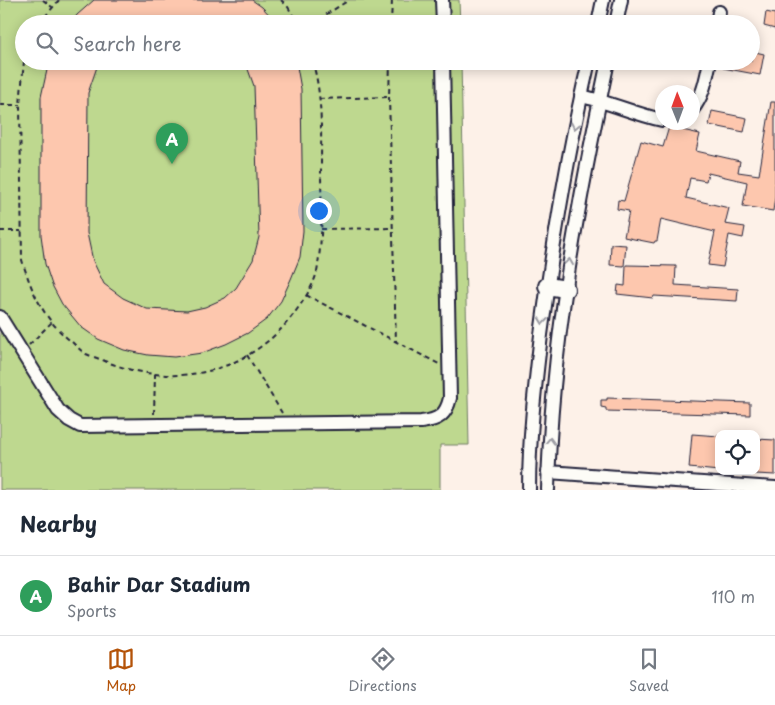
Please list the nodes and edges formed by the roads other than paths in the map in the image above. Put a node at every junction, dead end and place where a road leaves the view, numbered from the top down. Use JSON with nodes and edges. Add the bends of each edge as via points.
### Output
{"nodes":[{"id":1,"x":442,"y":0,"type":"edge"},
{"id":2,"x":603,"y":0,"type":"edge"},
{"id":3,"x":621,"y":0,"type":"edge"},
{"id":4,"x":443,"y":15,"type":"edge"},
{"id":5,"x":600,"y":15,"type":"edge"},
{"id":6,"x":618,"y":15,"type":"edge"},
{"id":7,"x":444,"y":70,"type":"edge"},
{"id":8,"x":587,"y":70,"type":"edge"},
{"id":9,"x":606,"y":70,"type":"edge"},
{"id":10,"x":708,"y":70,"type":"edge"},
{"id":11,"x":581,"y":96,"type":"junction"},
{"id":12,"x":600,"y":100,"type":"junction"},
{"id":13,"x":700,"y":100,"type":"edge"},
{"id":14,"x":655,"y":118,"type":"edge"},
{"id":15,"x":547,"y":286,"type":"junction"},
{"id":16,"x":566,"y":288,"type":"junction"},
{"id":17,"x":0,"y":318,"type":"edge"},
{"id":18,"x":548,"y":472,"type":"junction"},
{"id":19,"x":775,"y":488,"type":"edge"},
{"id":20,"x":529,"y":490,"type":"edge"},
{"id":21,"x":548,"y":490,"type":"edge"}],
"edges":[{"from":1,"to":4,"type":"street"},
{"from":2,"to":5,"type":"street"},
{"from":3,"to":6,"type":"street"},
{"from":7,"to":17,"type":"street","via":[[450,398],[448,408],[433,421],[80,426],[58,410]]},
{"from":8,"to":11,"type":"street"},
{"from":9,"to":12,"type":"street"},
{"from":10,"to":13,"type":"street"},
{"from":11,"to":12,"type":"street"},
{"from":11,"to":15,"type":"street","one_way":true},
{"from":12,"to":14,"type":"street"},
{"from":16,"to":12,"type":"street","one_way":true},
{"from":15,"to":16,"type":"main road"},
{"from":15,"to":20,"type":"street","one_way":true,"via":[[532,419]]},
{"from":18,"to":16,"type":"street","one_way":true,"via":[[550,419]]},
{"from":18,"to":19,"type":"street"},
{"from":18,"to":21,"type":"street"}]}
